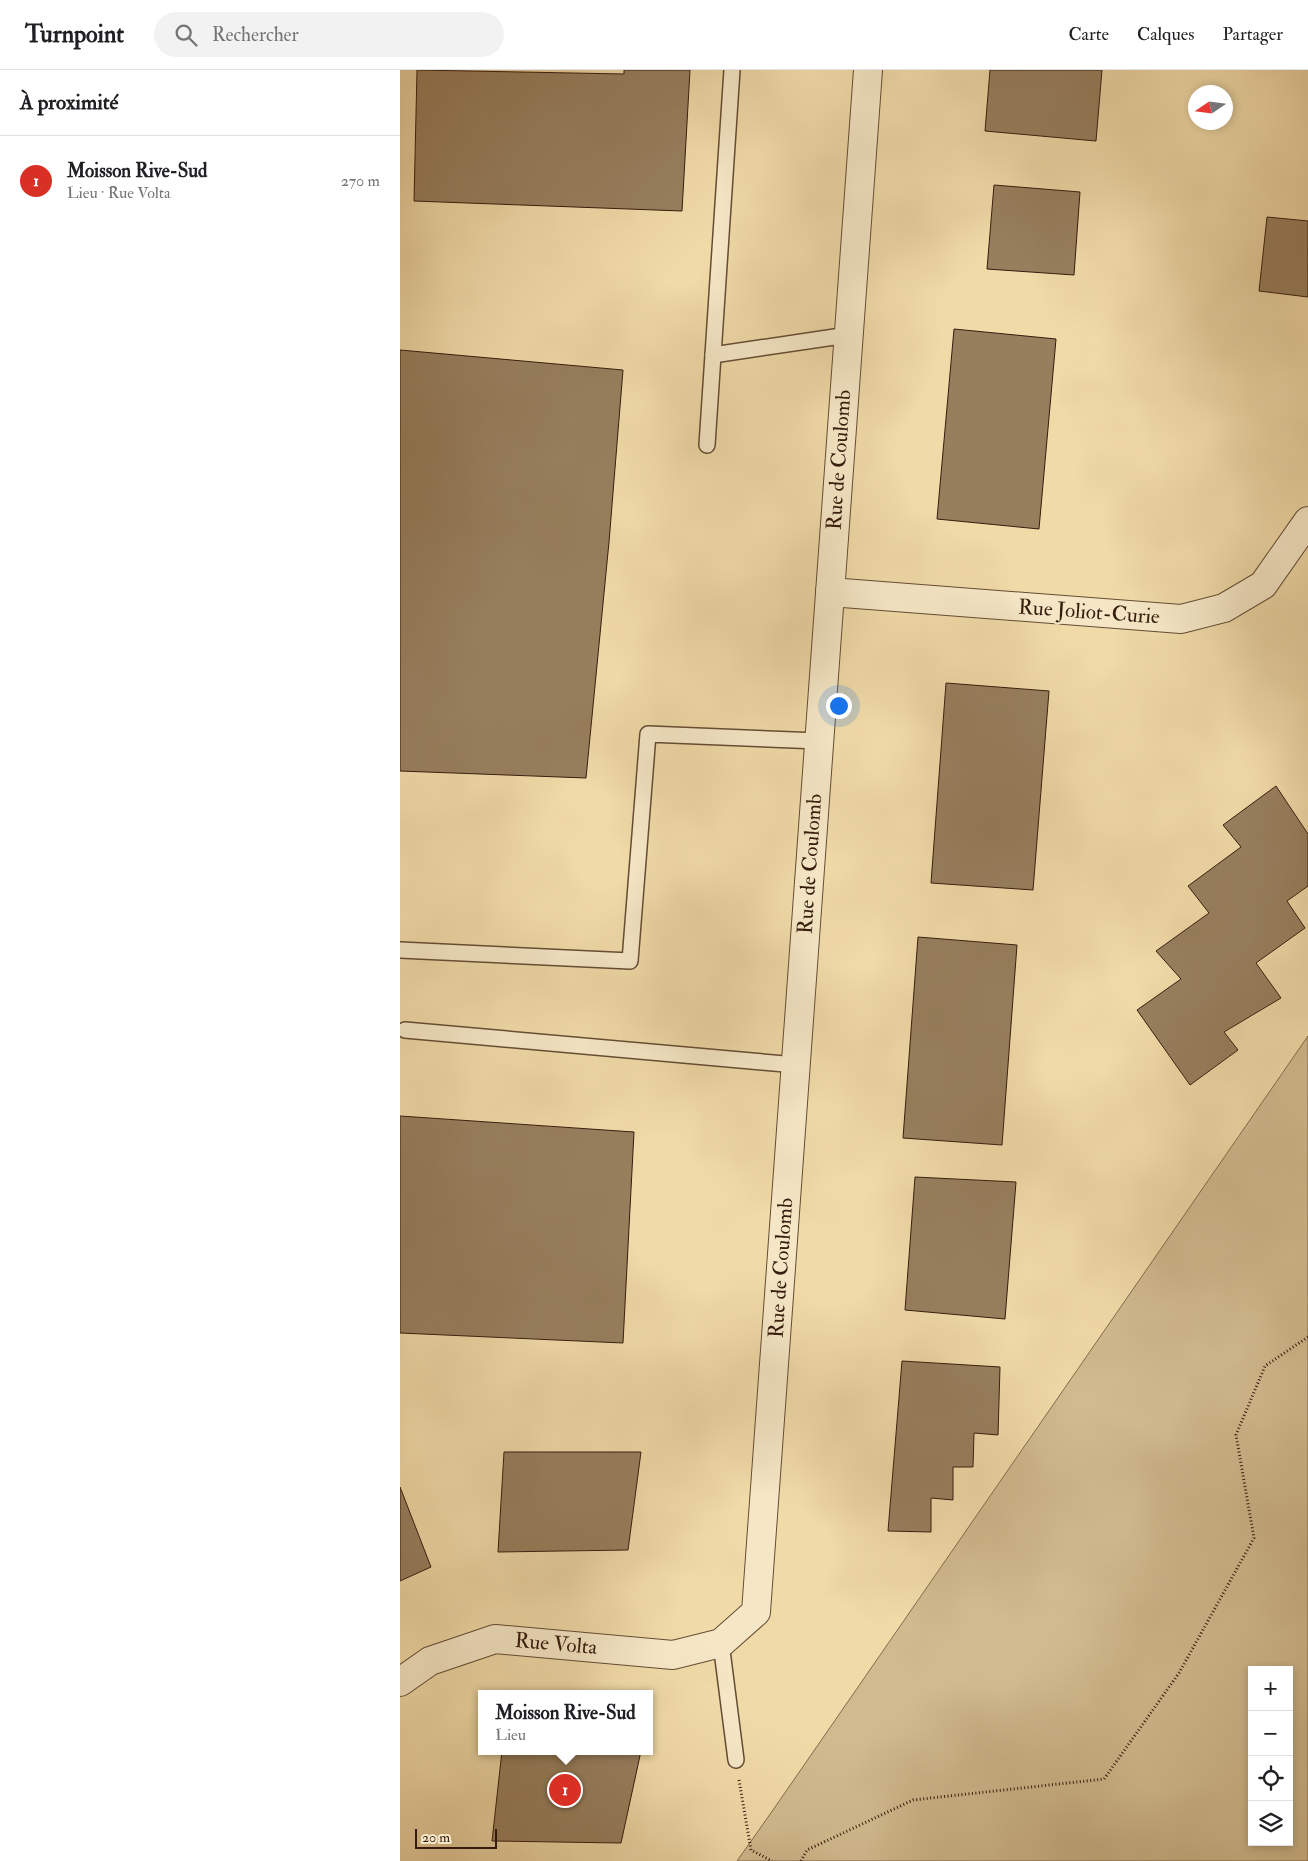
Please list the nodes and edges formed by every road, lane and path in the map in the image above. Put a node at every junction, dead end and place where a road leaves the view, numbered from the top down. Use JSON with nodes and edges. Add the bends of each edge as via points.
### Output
{"nodes":[{"id":1,"x":732,"y":70,"type":"edge"},
{"id":2,"x":868,"y":70,"type":"edge"},
{"id":3,"x":848,"y":334,"type":"junction"},
{"id":4,"x":714,"y":355,"type":"junction"},
{"id":5,"x":707,"y":445,"type":"dead end"},
{"id":6,"x":1308,"y":521,"type":"edge"},
{"id":7,"x":830,"y":592,"type":"junction"},
{"id":8,"x":820,"y":741,"type":"junction"},
{"id":9,"x":400,"y":950,"type":"edge"},
{"id":10,"x":405,"y":1030,"type":"dead end"},
{"id":11,"x":796,"y":1065,"type":"junction"},
{"id":12,"x":1308,"y":1337,"type":"edge"},
{"id":13,"x":721,"y":1642,"type":"junction"},
{"id":14,"x":400,"y":1682,"type":"edge"},
{"id":15,"x":736,"y":1760,"type":"joint"},
{"id":16,"x":772,"y":1861,"type":"edge"},
{"id":17,"x":801,"y":1861,"type":"edge"}],
"edges":[{"from":1,"to":4,"type":"lane"},
{"from":2,"to":3,"type":"street","name":"Rue de Coulomb"},
{"from":3,"to":4,"type":"lane"},
{"from":3,"to":7,"type":"street","name":"Rue de Coulomb"},
{"from":4,"to":5,"type":"lane"},
{"from":6,"to":7,"type":"street","name":"Rue Joliot-Curie","via":[[1263,585],[1224,608],[1181,619]]},
{"from":7,"to":8,"type":"street","name":"Rue de Coulomb"},
{"from":8,"to":9,"type":"lane","via":[[648,734],[630,962]]},
{"from":8,"to":11,"type":"street","name":"Rue de Coulomb"},
{"from":10,"to":11,"type":"lane"},
{"from":11,"to":13,"type":"street","name":"Rue de Coulomb","via":[[756,1612]]},
{"from":12,"to":17,"type":"path","via":[[1265,1366],[1236,1435],[1254,1538],[1179,1674],[1104,1779],[914,1800],[807,1850]]},
{"from":13,"to":14,"type":"street","name":"Rue Volta","via":[[673,1655],[495,1638],[430,1661]]},
{"from":13,"to":15,"type":"lane"},
{"from":15,"to":16,"type":"path","via":[[751,1850]]}]}
